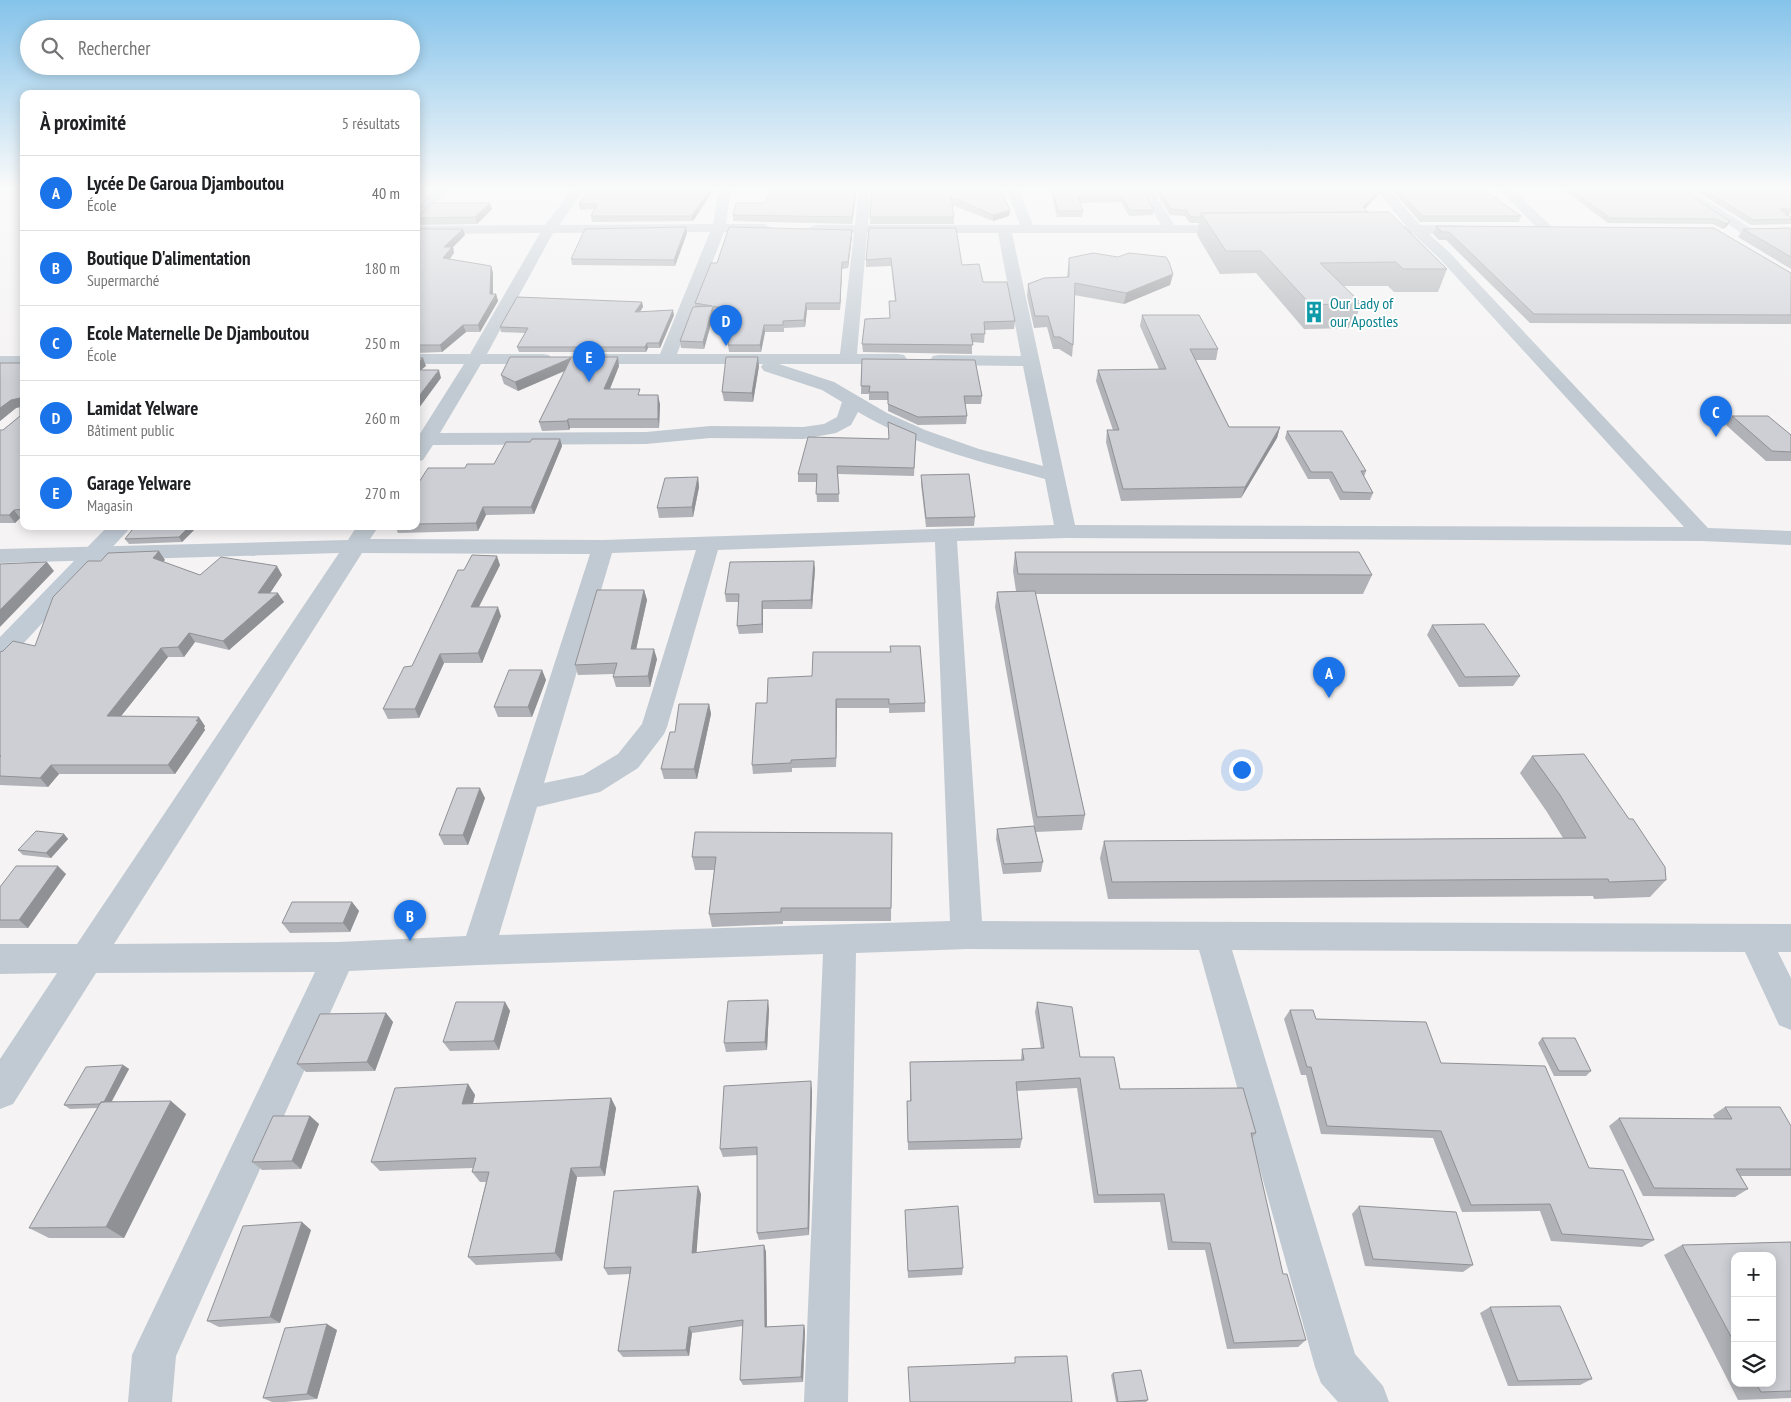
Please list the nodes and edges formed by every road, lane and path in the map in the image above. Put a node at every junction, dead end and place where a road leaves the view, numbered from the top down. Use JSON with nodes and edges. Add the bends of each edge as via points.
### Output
{"nodes":[{"id":1,"x":535,"y":253,"type":"edge"},
{"id":2,"x":708,"y":253,"type":"edge"},
{"id":3,"x":858,"y":253,"type":"edge"},
{"id":4,"x":1009,"y":253,"type":"edge"},
{"id":5,"x":1442,"y":253,"type":"edge"},
{"id":6,"x":420,"y":359,"type":"edge"},
{"id":7,"x":476,"y":359,"type":"junction"},
{"id":8,"x":666,"y":359,"type":"junction"},
{"id":9,"x":742,"y":359,"type":"junction"},
{"id":10,"x":848,"y":359,"type":"junction"},
{"id":11,"x":0,"y":361,"type":"edge"},
{"id":12,"x":20,"y":361,"type":"edge"},
{"id":13,"x":1031,"y":361,"type":"junction"},
{"id":14,"x":852,"y":401,"type":"junction"},
{"id":15,"x":428,"y":439,"type":"junction"},
{"id":16,"x":420,"y":450,"type":"edge"},
{"id":17,"x":1055,"y":475,"type":"junction"},
{"id":18,"x":117,"y":530,"type":"edge"},
{"id":19,"x":1066,"y":531,"type":"junction"},
{"id":20,"x":1702,"y":534,"type":"junction"},
{"id":21,"x":946,"y":535,"type":"junction"},
{"id":22,"x":361,"y":536,"type":"edge"},
{"id":23,"x":1791,"y":538,"type":"edge"},
{"id":24,"x":709,"y":544,"type":"junction"},
{"id":25,"x":603,"y":547,"type":"junction"},
{"id":26,"x":94,"y":554,"type":"junction"},
{"id":27,"x":0,"y":556,"type":"edge"},
{"id":28,"x":0,"y":653,"type":"edge"},
{"id":29,"x":525,"y":798,"type":"junction"},
{"id":30,"x":967,"y":935,"type":"junction"},
{"id":31,"x":1210,"y":936,"type":"junction"},
{"id":32,"x":1754,"y":937,"type":"junction"},
{"id":33,"x":1791,"y":938,"type":"edge"},
{"id":34,"x":840,"y":940,"type":"junction"},
{"id":35,"x":478,"y":950,"type":"junction"},
{"id":36,"x":339,"y":957,"type":"junction"},
{"id":37,"x":0,"y":959,"type":"edge"},
{"id":38,"x":87,"y":959,"type":"junction"},
{"id":39,"x":1791,"y":1014,"type":"edge"},
{"id":40,"x":0,"y":1091,"type":"edge"},
{"id":41,"x":150,"y":1402,"type":"edge"},
{"id":42,"x":826,"y":1402,"type":"edge"},
{"id":43,"x":1367,"y":1402,"type":"edge"}],
"edges":[{"from":1,"to":7,"type":"street"},
{"from":2,"to":8,"type":"street"},
{"from":3,"to":10,"type":"street"},
{"from":4,"to":13,"type":"street"},
{"from":5,"to":20,"type":"street"},
{"from":6,"to":7,"type":"street"},
{"from":7,"to":8,"type":"street"},
{"from":7,"to":15,"type":"street"},
{"from":8,"to":9,"type":"street"},
{"from":9,"to":10,"type":"street"},
{"from":9,"to":14,"type":"street","via":[[828,386]]},
{"from":10,"to":13,"type":"street"},
{"from":11,"to":12,"type":"street"},
{"from":13,"to":17,"type":"street"},
{"from":14,"to":15,"type":"street","via":[[844,421],[829,429],[803,433]]},
{"from":14,"to":17,"type":"street","via":[[918,434],[972,453]]},
{"from":15,"to":16,"type":"street"},
{"from":17,"to":19,"type":"street"},
{"from":18,"to":26,"type":"street"},
{"from":19,"to":20,"type":"street"},
{"from":19,"to":21,"type":"street"},
{"from":20,"to":23,"type":"street"},
{"from":21,"to":24,"type":"street"},
{"from":21,"to":30,"type":"street"},
{"from":22,"to":25,"type":"street"},
{"from":22,"to":26,"type":"street"},
{"from":22,"to":38,"type":"street"},
{"from":24,"to":25,"type":"street"},
{"from":24,"to":29,"type":"street","via":[[654,727],[628,762],[590,784]]},
{"from":25,"to":29,"type":"street"},
{"from":26,"to":27,"type":"street"},
{"from":26,"to":28,"type":"street"},
{"from":29,"to":35,"type":"street"},
{"from":30,"to":31,"type":"street"},
{"from":30,"to":34,"type":"street"},
{"from":31,"to":32,"type":"street"},
{"from":31,"to":43,"type":"street","via":[[1337,1367]]},
{"from":32,"to":33,"type":"street"},
{"from":32,"to":39,"type":"street"},
{"from":34,"to":35,"type":"street"},
{"from":34,"to":42,"type":"street"},
{"from":35,"to":36,"type":"street"},
{"from":36,"to":38,"type":"street"},
{"from":36,"to":41,"type":"street","via":[[154,1354]]},
{"from":37,"to":38,"type":"street"},
{"from":38,"to":40,"type":"street"}]}
